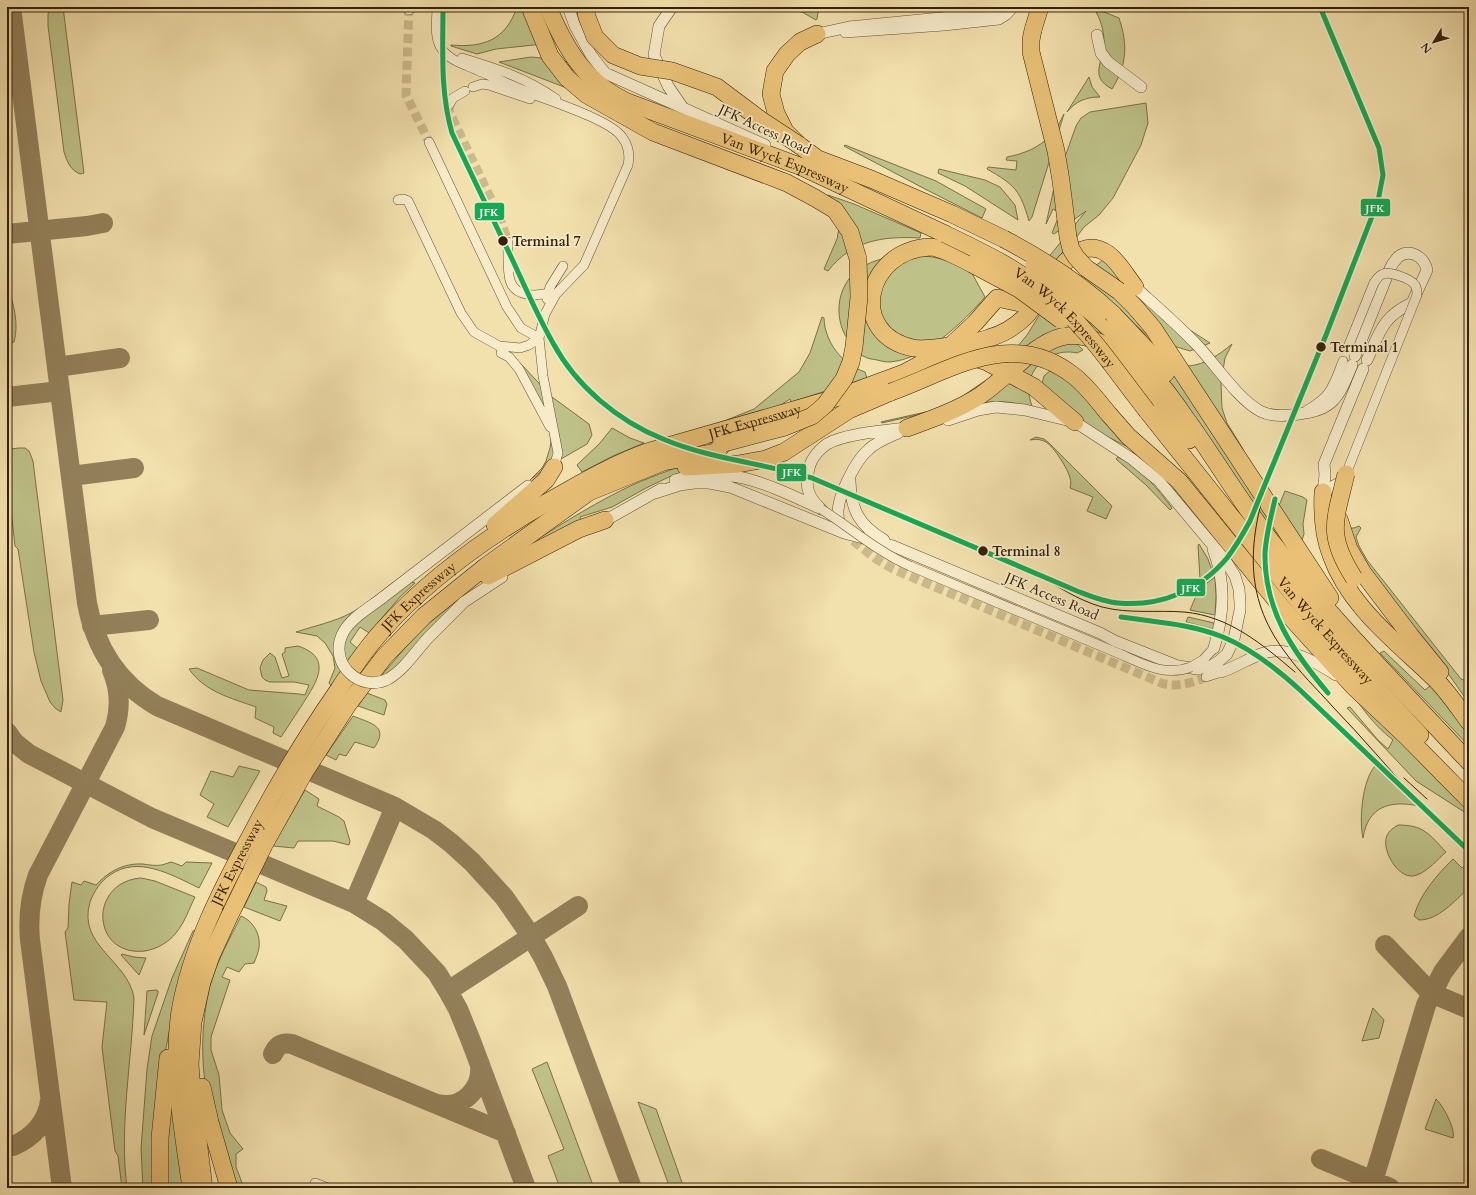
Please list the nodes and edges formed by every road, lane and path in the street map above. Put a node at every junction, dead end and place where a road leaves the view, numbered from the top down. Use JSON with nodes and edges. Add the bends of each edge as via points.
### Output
{"nodes":[{"id":1,"x":437,"y":7,"type":"edge"},
{"id":2,"x":530,"y":7,"type":"edge"},
{"id":3,"x":548,"y":7,"type":"edge"},
{"id":4,"x":568,"y":7,"type":"edge"},
{"id":5,"x":585,"y":7,"type":"edge"},
{"id":6,"x":672,"y":7,"type":"edge"},
{"id":7,"x":1004,"y":7,"type":"edge"},
{"id":8,"x":1014,"y":7,"type":"edge"},
{"id":9,"x":1040,"y":7,"type":"edge"},
{"id":10,"x":817,"y":34,"type":"junction"},
{"id":11,"x":1097,"y":35,"type":"dead end"},
{"id":12,"x":1141,"y":87,"type":"dead end"},
{"id":13,"x":449,"y":105,"type":"dead end"},
{"id":14,"x":563,"y":105,"type":"junction"},
{"id":15,"x":683,"y":108,"type":"junction"},
{"id":16,"x":429,"y":142,"type":"tunnel mouth"},
{"id":17,"x":799,"y":145,"type":"junction"},
{"id":18,"x":398,"y":200,"type":"dead end"},
{"id":19,"x":939,"y":231,"type":"junction"},
{"id":20,"x":508,"y":242,"type":"tunnel mouth"},
{"id":21,"x":563,"y":266,"type":"dead end"},
{"id":22,"x":1135,"y":287,"type":"joint"},
{"id":23,"x":548,"y":293,"type":"junction"},
{"id":24,"x":1412,"y":303,"type":"junction"},
{"id":25,"x":1034,"y":306,"type":"junction"},
{"id":26,"x":545,"y":314,"type":"junction"},
{"id":27,"x":539,"y":338,"type":"junction"},
{"id":28,"x":945,"y":352,"type":"junction"},
{"id":29,"x":501,"y":353,"type":"dead end"},
{"id":30,"x":1349,"y":358,"type":"junction"},
{"id":31,"x":1115,"y":370,"type":"junction"},
{"id":32,"x":1299,"y":414,"type":"junction"},
{"id":33,"x":1075,"y":422,"type":"junction"},
{"id":34,"x":907,"y":428,"type":"junction"},
{"id":35,"x":556,"y":437,"type":"junction"},
{"id":36,"x":554,"y":467,"type":"junction"},
{"id":37,"x":850,"y":477,"type":"junction"},
{"id":38,"x":1342,"y":479,"type":"junction"},
{"id":39,"x":1322,"y":492,"type":"junction"},
{"id":40,"x":655,"y":493,"type":"junction"},
{"id":41,"x":821,"y":509,"type":"junction"},
{"id":42,"x":605,"y":520,"type":"junction"},
{"id":43,"x":848,"y":533,"type":"junction"},
{"id":44,"x":1209,"y":541,"type":"junction"},
{"id":45,"x":1272,"y":543,"type":"junction"},
{"id":46,"x":893,"y":546,"type":"junction"},
{"id":47,"x":486,"y":566,"type":"junction"},
{"id":48,"x":452,"y":567,"type":"junction"},
{"id":49,"x":435,"y":607,"type":"junction"},
{"id":50,"x":1240,"y":610,"type":"junction"},
{"id":51,"x":1410,"y":635,"type":"junction"},
{"id":52,"x":1214,"y":648,"type":"joint"},
{"id":53,"x":1363,"y":649,"type":"junction"},
{"id":54,"x":1221,"y":672,"type":"junction"},
{"id":55,"x":1206,"y":677,"type":"tunnel mouth"},
{"id":56,"x":1353,"y":686,"type":"junction"},
{"id":57,"x":1452,"y":698,"type":"junction"},
{"id":58,"x":1469,"y":722,"type":"edge"},
{"id":59,"x":1469,"y":762,"type":"edge"},
{"id":60,"x":1469,"y":787,"type":"edge"},
{"id":61,"x":1469,"y":800,"type":"edge"},
{"id":62,"x":217,"y":943,"type":"junction"},
{"id":63,"x":182,"y":999,"type":"junction"},
{"id":64,"x":315,"y":1183,"type":"dead end"},
{"id":65,"x":160,"y":1188,"type":"edge"},
{"id":66,"x":191,"y":1188,"type":"edge"},
{"id":67,"x":204,"y":1188,"type":"edge"},
{"id":68,"x":229,"y":1188,"type":"edge"},
{"id":69,"x":328,"y":1188,"type":"edge"}],
"edges":[{"from":1,"to":14,"type":"street","via":[[436,29],[440,47],[455,62]]},
{"from":2,"to":47,"type":"highway","name":"JFK Expressway","bridge":true,"via":[[550,56],[567,78],[586,95],[653,132],[787,183],[835,210],[850,232],[858,259],[859,297],[851,362],[844,378],[825,405],[812,416],[720,447],[668,455],[636,467],[589,492]]},
{"from":3,"to":19,"type":"highway","name":"Van Wyck Expressway","via":[[565,42],[586,73],[607,91],[630,103],[802,167]]},
{"from":4,"to":15,"type":"street","name":"JFK Access Road","via":[[591,55],[605,73]]},
{"from":5,"to":17,"type":"highway","bridge":true,"via":[[595,37],[613,55],[640,66],[672,71],[717,87]]},
{"from":6,"to":15,"type":"street","via":[[659,26],[654,55],[668,86]]},
{"from":7,"to":10,"type":"street","via":[[981,14],[849,27]]},
{"from":8,"to":10,"type":"street","via":[[999,20]]},
{"from":9,"to":53,"type":"highway","bridge":true,"via":[[1032,35],[1031,52],[1056,151],[1071,248],[1086,268],[1119,291],[1153,328]]},
{"from":10,"to":17,"type":"highway","via":[[800,42],[787,54],[775,71],[771,91],[776,113],[785,131]]},
{"from":11,"to":12,"type":"street","via":[[1101,54]]},
{"from":13,"to":14,"type":"street","via":[[453,98],[482,84],[545,103]]},
{"from":14,"to":26,"type":"street","via":[[615,130],[622,136],[630,154],[628,165],[584,265],[556,294]]},
{"from":15,"to":19,"type":"street","name":"JFK Access Road","via":[[912,213]]},
{"from":16,"to":27,"type":"street","via":[[507,307],[521,328]]},
{"from":17,"to":45,"type":"highway","name":"Van Wyck Expressway","bridge":true,"via":[[818,159],[871,179],[1004,239],[1105,316],[1124,344],[1179,407],[1247,510]]},
{"from":18,"to":27,"type":"street","via":[[408,200],[466,321],[474,332],[499,346],[520,348],[530,345]]},
{"from":19,"to":31,"type":"highway","name":"Van Wyck Expressway","bridge":true,"via":[[1007,265],[1048,294],[1075,320]]},
{"from":20,"to":23,"type":"street","via":[[510,279],[514,287],[533,296]]},
{"from":21,"to":23,"type":"street"},
{"from":22,"to":25,"type":"highway","via":[[1109,255],[1102,250],[1085,249],[1072,256],[1062,266]]},
{"from":22,"to":32,"type":"street","via":[[1188,336],[1255,408],[1270,415]]},
{"from":23,"to":26,"type":"street"},
{"from":24,"to":30,"type":"street","via":[[1427,270],[1420,257],[1409,253],[1399,256],[1388,271]]},
{"from":24,"to":38,"type":"street"},
{"from":24,"to":39,"type":"street","via":[[1401,308],[1385,322],[1324,464]]},
{"from":25,"to":28,"type":"highway","via":[[1010,329],[992,338]]},
{"from":25,"to":28,"type":"highway","name":"JFK Expressway","via":[[997,298]]},
{"from":26,"to":27,"type":"street"},
{"from":27,"to":35,"type":"street","via":[[543,376]]},
{"from":28,"to":31,"type":"highway","bridge":true,"via":[[913,348],[899,343],[879,327],[872,307],[873,287],[884,267],[898,256],[931,247],[984,269],[1030,296],[1063,322]]},
{"from":28,"to":33,"type":"highway","via":[[963,354],[987,362],[1034,386]]},
{"from":28,"to":48,"type":"highway","name":"JFK Expressway","via":[[904,373],[839,397],[629,458],[532,511]]},
{"from":29,"to":35,"type":"street","via":[[509,357],[519,369]]},
{"from":30,"to":32,"type":"street","via":[[1327,396]]},
{"from":30,"to":32,"type":"street","via":[[1338,397],[1322,410]]},
{"from":30,"to":38,"type":"street","bridge":true,"via":[[1378,277],[1384,273],[1391,273],[1411,281],[1416,286],[1417,295]]},
{"from":31,"to":60,"type":"highway","name":"Van Wyck Expressway","bridge":true,"via":[[1314,619]]},
{"from":33,"to":34,"type":"street","name":"JFK Access Road","via":[[1025,410],[996,407],[978,410],[937,424]]},
{"from":33,"to":44,"type":"street","name":"JFK Access Road","via":[[1154,476]]},
{"from":34,"to":37,"type":"street","via":[[868,449],[855,465]]},
{"from":34,"to":41,"type":"street","name":"JFK Access Road","via":[[840,439],[819,451],[808,473],[807,484],[808,492]]},
{"from":34,"to":45,"type":"highway","via":[[973,400],[1046,342],[1065,336],[1088,338],[1107,347],[1128,364]]},
{"from":35,"to":36,"type":"street","via":[[558,452]]},
{"from":36,"to":42,"type":"street","bridge":true,"via":[[348,625],[339,645],[339,654],[350,674],[365,682],[387,679],[402,667],[458,607],[478,592],[579,538]]},
{"from":36,"to":48,"type":"highway","via":[[546,480]]},
{"from":37,"to":43,"type":"street","via":[[838,509],[839,522]]},
{"from":37,"to":46,"type":"street","via":[[851,502],[856,513],[869,530]]},
{"from":38,"to":39,"type":"street"},
{"from":38,"to":51,"type":"highway","via":[[1336,496],[1336,506],[1349,549],[1363,574]]},
{"from":38,"to":51,"type":"highway","bridge":true,"via":[[1334,528],[1339,549],[1354,578],[1372,602]]},
{"from":39,"to":57,"type":"highway","via":[[1328,547],[1349,590],[1380,627]]},
{"from":40,"to":41,"type":"street","via":[[672,481],[691,475],[737,476],[767,485]]},
{"from":40,"to":42,"type":"street"},
{"from":40,"to":43,"type":"street","via":[[686,484],[723,485]]},
{"from":41,"to":43,"type":"street","bridge":true},
{"from":42,"to":49,"type":"highway","via":[[579,529],[538,549]]},
{"from":43,"to":46,"type":"street"},
{"from":43,"to":52,"type":"street","bridge":true,"via":[[897,560],[1156,669],[1186,669],[1199,663]]},
{"from":44,"to":50,"type":"street","name":"JFK Access Road","via":[[1235,576],[1239,588]]},
{"from":44,"to":52,"type":"street","via":[[1223,589],[1222,614]]},
{"from":45,"to":53,"type":"highway","name":"Van Wyck Expressway"},
{"from":46,"to":50,"type":"street","name":"JFK Access Road","via":[[1164,662],[1185,668],[1207,668],[1223,657],[1232,645]]},
{"from":47,"to":49,"type":"highway","name":"JFK Expressway"},
{"from":47,"to":56,"type":"highway","bridge":true,"via":[[568,517],[649,476],[675,468],[738,464],[766,459],[784,452],[849,410],[891,392],[975,358],[996,354],[1019,354],[1053,363],[1084,385],[1128,436],[1179,482],[1303,632]]},
{"from":48,"to":63,"type":"highway","name":"JFK Expressway","via":[[380,633],[344,681],[298,751],[243,849],[209,919]]},
{"from":49,"to":62,"type":"highway","name":"JFK Expressway","via":[[384,657],[334,725],[278,820],[242,888]]},
{"from":50,"to":54,"type":"street","via":[[1238,647]]},
{"from":51,"to":57,"type":"highway","via":[[1441,674]]},
{"from":53,"to":59,"type":"highway","name":"Van Wyck Expressway"},
{"from":54,"to":55,"type":"street"},
{"from":54,"to":56,"type":"street","via":[[1265,653],[1276,651],[1311,660]]},
{"from":56,"to":61,"type":"highway"},
{"from":57,"to":58,"type":"highway"},
{"from":62,"to":67,"type":"highway","name":"JFK Expressway","via":[[198,996],[191,1036],[191,1078]]},
{"from":62,"to":68,"type":"highway","via":[[204,996],[199,1053],[204,1100]]},
{"from":63,"to":65,"type":"highway","via":[[169,1049],[160,1138]]},
{"from":63,"to":66,"type":"highway","name":"JFK Expressway","via":[[177,1040],[177,1072]]},
{"from":64,"to":69,"type":"street"}]}
